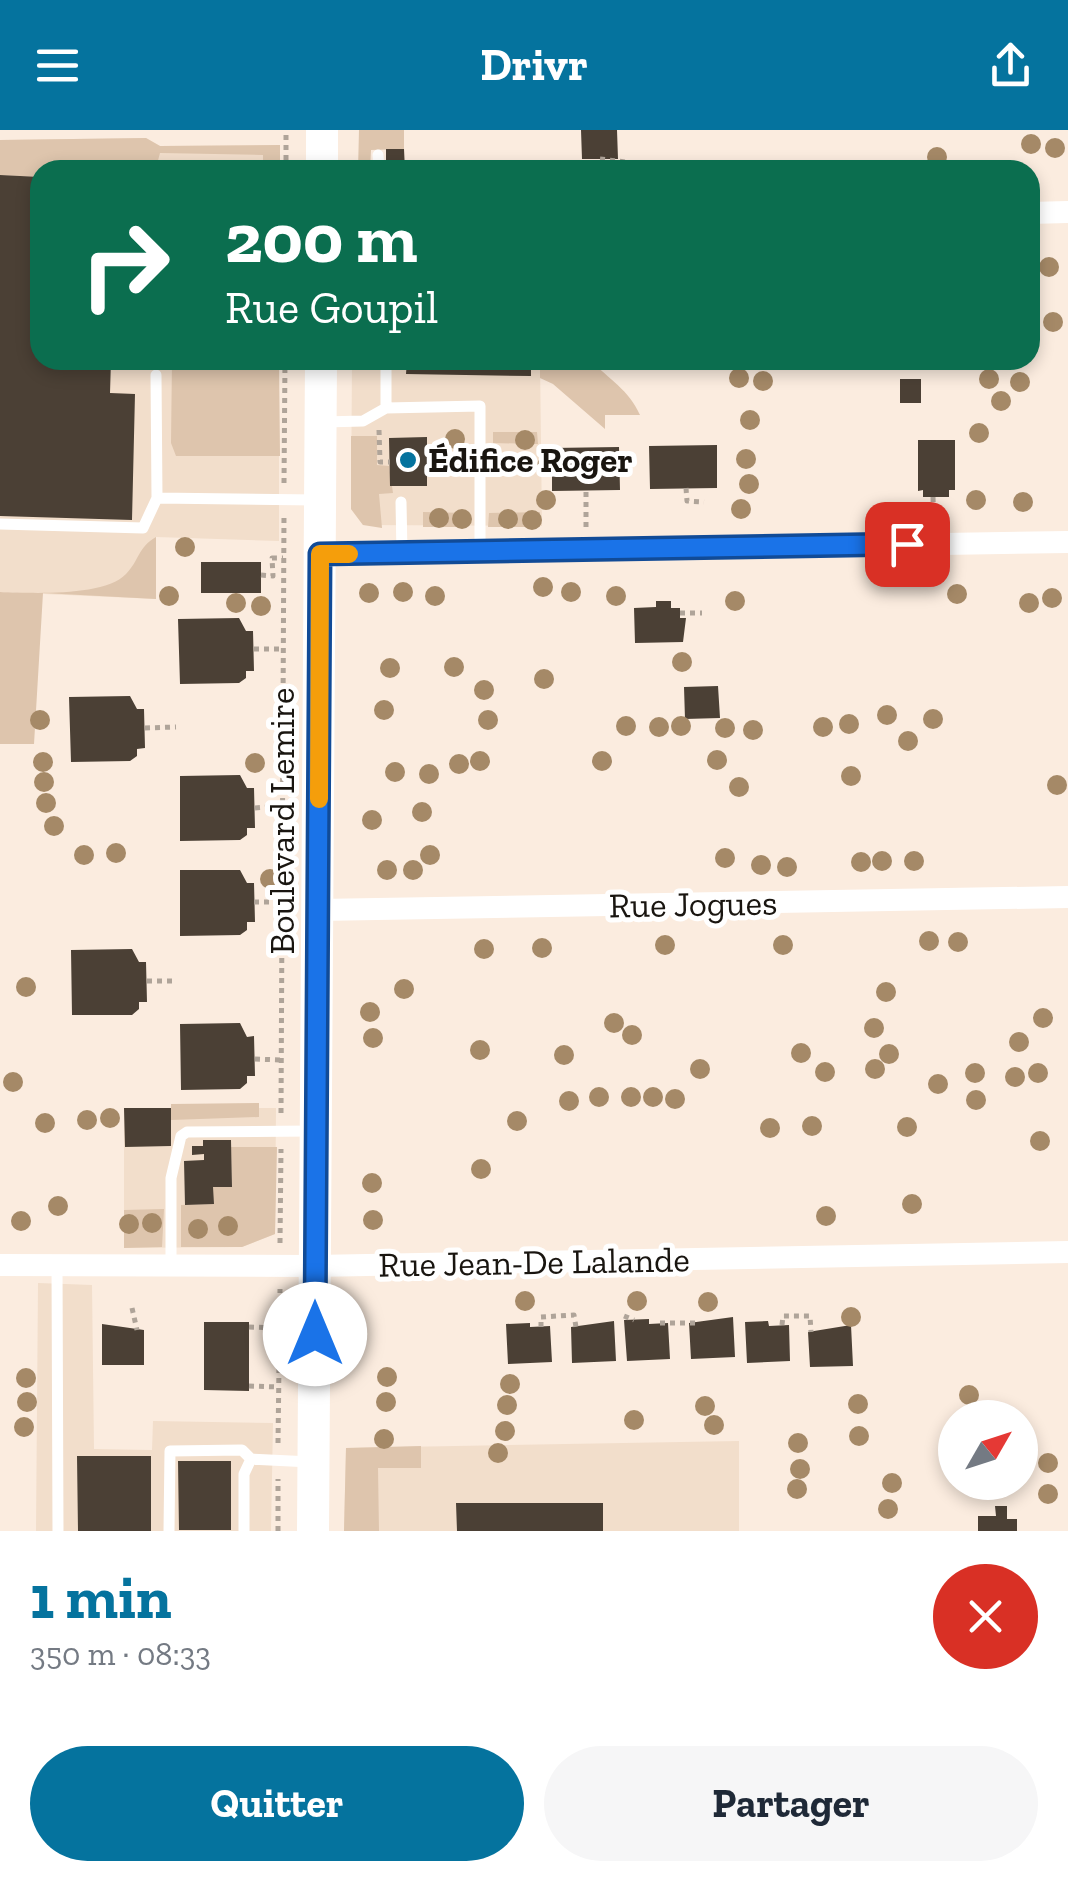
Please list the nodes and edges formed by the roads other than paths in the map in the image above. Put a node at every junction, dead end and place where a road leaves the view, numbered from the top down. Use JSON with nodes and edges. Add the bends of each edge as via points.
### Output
{"nodes":[{"id":1,"x":314,"y":130,"type":"edge"},
{"id":2,"x":322,"y":130,"type":"edge"},
{"id":3,"x":378,"y":155,"type":"dead end"},
{"id":4,"x":322,"y":160,"type":"edge"},
{"id":5,"x":378,"y":160,"type":"edge"},
{"id":6,"x":1068,"y":212,"type":"edge"},
{"id":7,"x":1040,"y":213,"type":"edge"},
{"id":8,"x":321,"y":370,"type":"edge"},
{"id":9,"x":386,"y":370,"type":"edge"},
{"id":10,"x":156,"y":374,"type":"dead end"},
{"id":11,"x":386,"y":408,"type":"junction"},
{"id":12,"x":321,"y":422,"type":"junction"},
{"id":13,"x":157,"y":498,"type":"junction"},
{"id":14,"x":320,"y":500,"type":"junction"},
{"id":15,"x":401,"y":502,"type":"dead end"},
{"id":16,"x":0,"y":524,"type":"edge"},
{"id":17,"x":1068,"y":542,"type":"edge"},
{"id":18,"x":480,"y":552,"type":"junction"},
{"id":19,"x":402,"y":553,"type":"junction"},
{"id":20,"x":320,"y":554,"type":"junction"},
{"id":21,"x":1068,"y":897,"type":"edge"},
{"id":22,"x":318,"y":910,"type":"junction"},
{"id":23,"x":316,"y":1130,"type":"junction"},
{"id":24,"x":187,"y":1132,"type":"junction"},
{"id":25,"x":171,"y":1134,"type":"dead end"},
{"id":26,"x":1068,"y":1252,"type":"edge"},
{"id":27,"x":0,"y":1265,"type":"edge"},
{"id":28,"x":57,"y":1265,"type":"junction"},
{"id":29,"x":172,"y":1266,"type":"junction"},
{"id":30,"x":315,"y":1266,"type":"junction"},
{"id":31,"x":252,"y":1459,"type":"junction"},
{"id":32,"x":314,"y":1462,"type":"junction"},
{"id":33,"x":58,"y":1531,"type":"edge"},
{"id":34,"x":169,"y":1531,"type":"edge"},
{"id":35,"x":244,"y":1531,"type":"edge"},
{"id":36,"x":313,"y":1531,"type":"edge"}],
"edges":[{"from":1,"to":2,"type":"lane"},
{"from":2,"to":4,"type":"main road"},
{"from":3,"to":5,"type":"lane"},
{"from":6,"to":7,"type":"street"},
{"from":8,"to":12,"type":"main road","name":"Boulevard Lemire"},
{"from":9,"to":11,"type":"lane"},
{"from":10,"to":13,"type":"lane"},
{"from":11,"to":12,"type":"lane","via":[[363,421]]},
{"from":11,"to":18,"type":"lane","via":[[480,406]]},
{"from":12,"to":14,"type":"main road","name":"Boulevard Lemire"},
{"from":13,"to":14,"type":"lane"},
{"from":13,"to":16,"type":"lane","via":[[143,528]]},
{"from":14,"to":20,"type":"main road","name":"Boulevard Lemire"},
{"from":15,"to":19,"type":"lane"},
{"from":17,"to":18,"type":"street"},
{"from":18,"to":19,"type":"street"},
{"from":19,"to":20,"type":"street"},
{"from":20,"to":22,"type":"main road","name":"Boulevard Lemire"},
{"from":21,"to":22,"type":"street","name":"Rue Jogues"},
{"from":22,"to":23,"type":"main road","name":"Boulevard Lemire"},
{"from":23,"to":24,"type":"lane"},
{"from":23,"to":30,"type":"main road","name":"Boulevard Lemire"},
{"from":24,"to":25,"type":"lane"},
{"from":24,"to":29,"type":"lane","via":[[172,1168]]},
{"from":26,"to":30,"type":"street","name":"Rue Jean-De Lalande"},
{"from":27,"to":28,"type":"street","name":"Rue Jean-De Lalande"},
{"from":28,"to":29,"type":"street","name":"Rue Jean-De Lalande"},
{"from":28,"to":33,"type":"lane"},
{"from":29,"to":30,"type":"street","name":"Rue Jean-De Lalande"},
{"from":30,"to":32,"type":"main road","name":"Boulevard Lemire"},
{"from":31,"to":32,"type":"lane"},
{"from":31,"to":34,"type":"lane","via":[[242,1450],[170,1450]]},
{"from":31,"to":35,"type":"lane","via":[[244,1474]]},
{"from":32,"to":36,"type":"main road","name":"Boulevard Lemire"}]}
